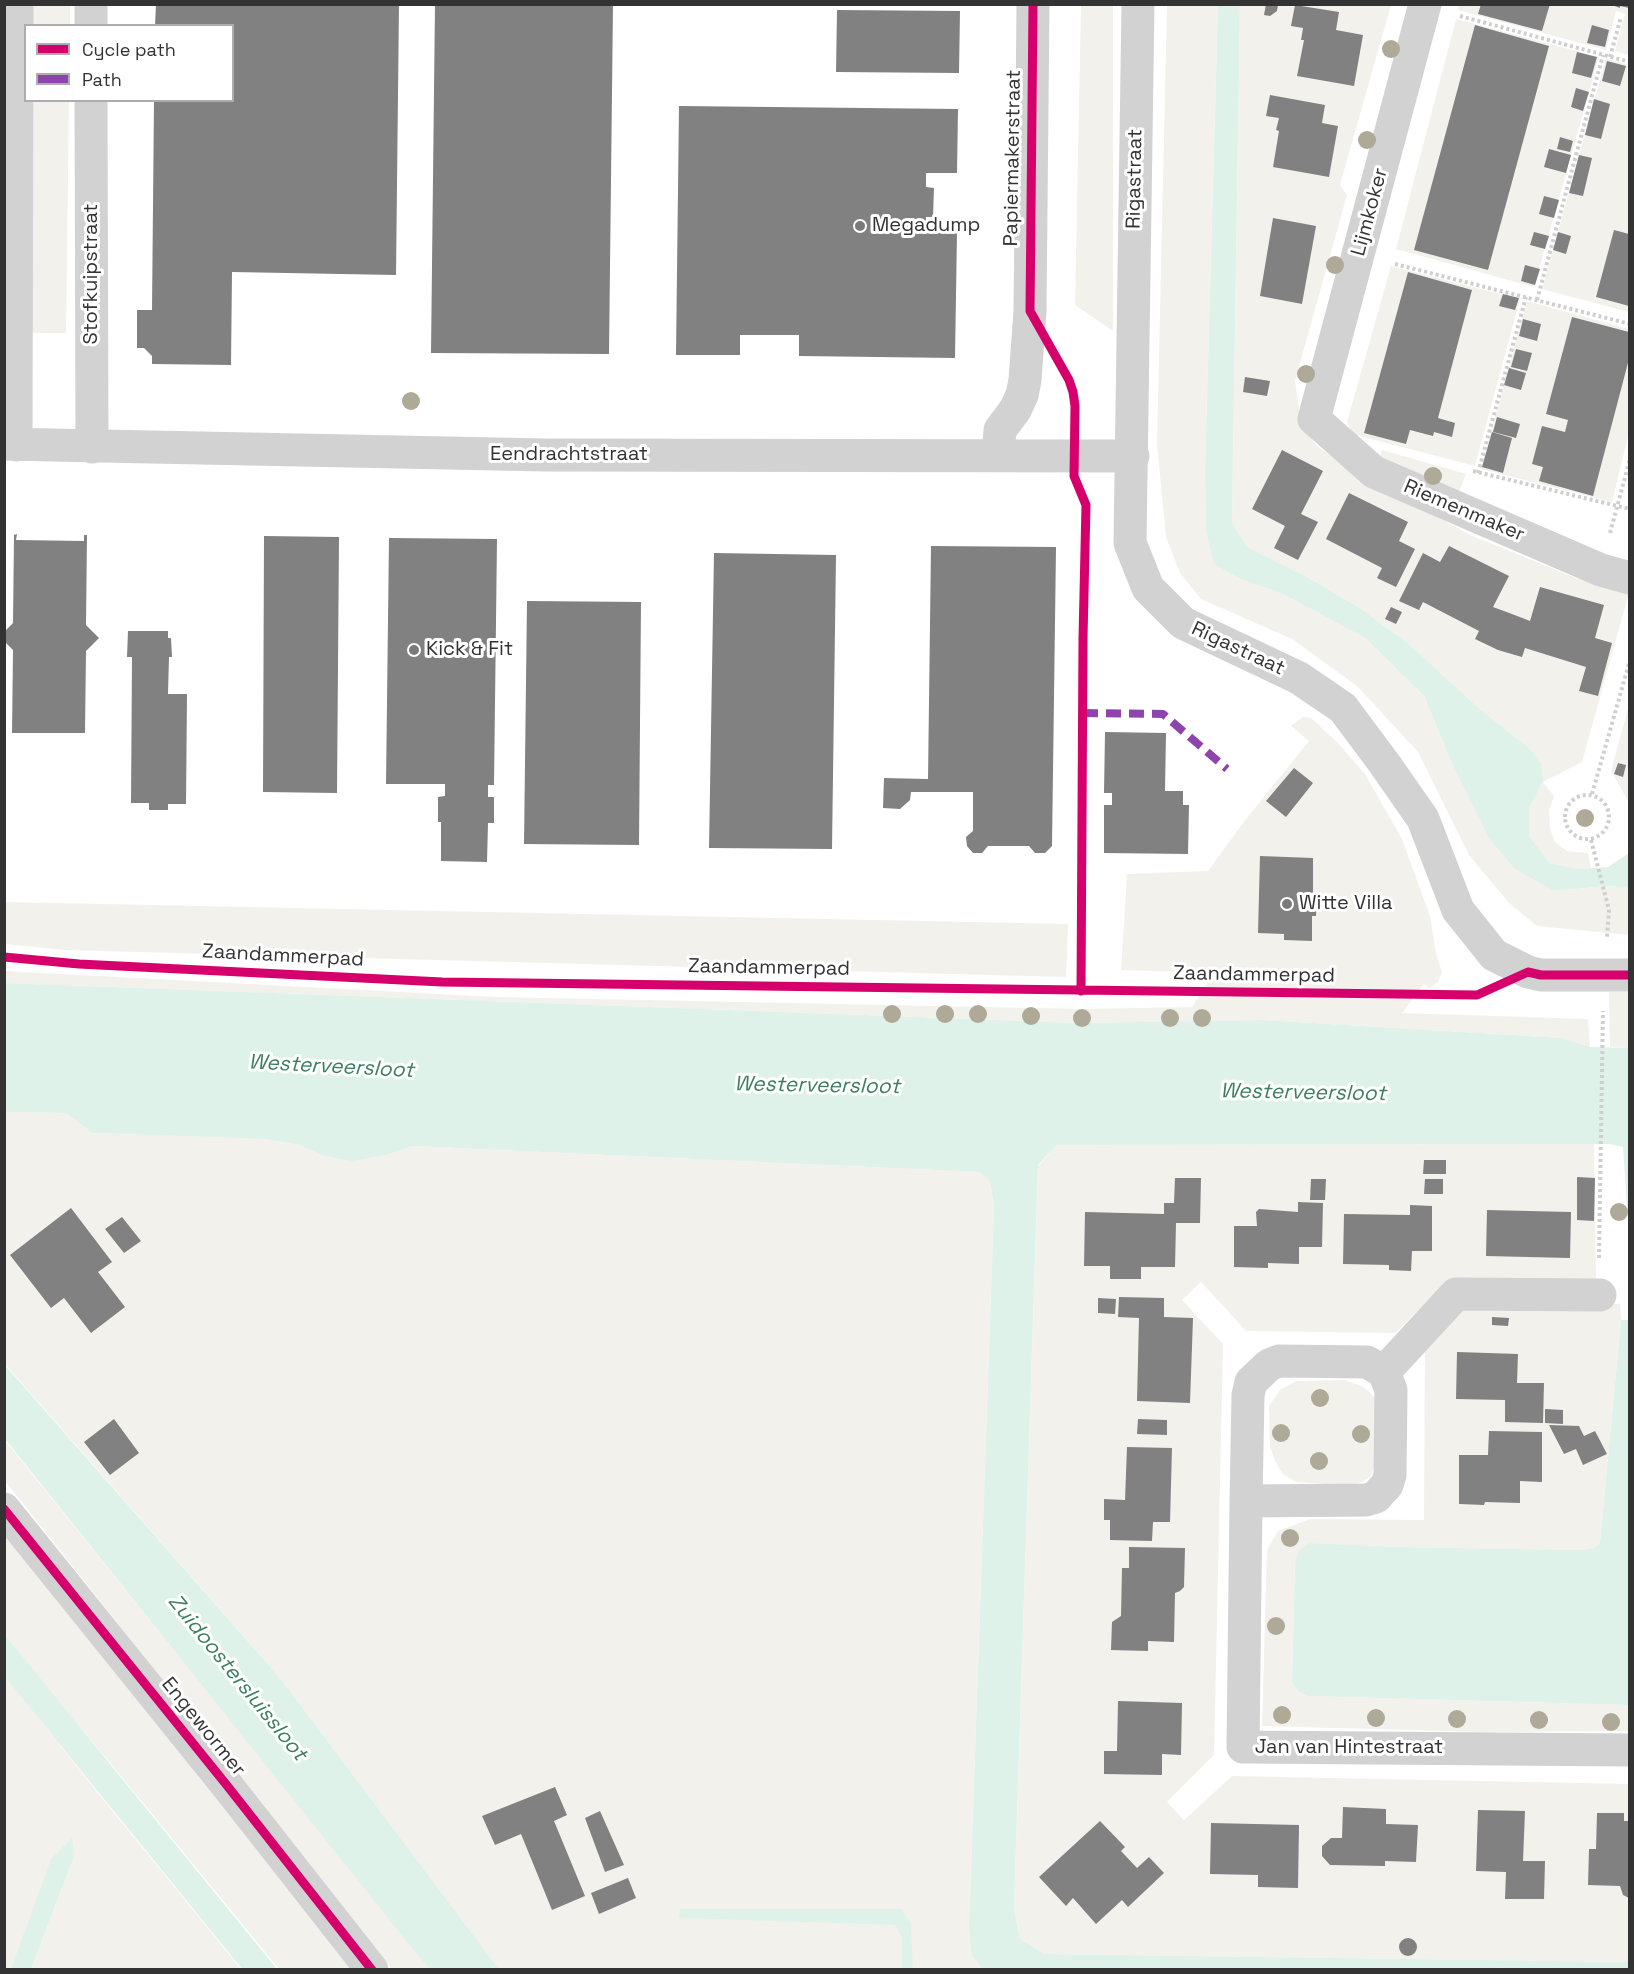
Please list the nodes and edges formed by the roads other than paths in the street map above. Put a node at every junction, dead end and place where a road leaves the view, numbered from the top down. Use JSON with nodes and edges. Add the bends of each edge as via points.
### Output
{"nodes":[{"id":1,"x":17,"y":4,"type":"edge"},
{"id":2,"x":91,"y":4,"type":"edge"},
{"id":3,"x":1033,"y":4,"type":"edge"},
{"id":4,"x":1138,"y":4,"type":"edge"},
{"id":5,"x":1425,"y":5,"type":"edge"},
{"id":6,"x":91,"y":24,"type":"edge"},
{"id":7,"x":91,"y":102,"type":"edge"},
{"id":8,"x":1314,"y":419,"type":"joint"},
{"id":9,"x":10,"y":445,"type":"edge"},
{"id":10,"x":92,"y":447,"type":"junction"},
{"id":11,"x":998,"y":455,"type":"junction"},
{"id":12,"x":1133,"y":456,"type":"junction"},
{"id":13,"x":1615,"y":574,"type":"edge"},
{"id":14,"x":1629,"y":975,"type":"edge"},
{"id":15,"x":1600,"y":1295,"type":"road end"},
{"id":16,"x":1384,"y":1372,"type":"junction"},
{"id":17,"x":1246,"y":1501,"type":"junction"},
{"id":18,"x":4,"y":1509,"type":"edge"},
{"id":19,"x":1629,"y":1750,"type":"edge"},
{"id":20,"x":372,"y":1970,"type":"edge"}],
"edges":[{"from":1,"to":9,"type":"street"},
{"from":2,"to":6,"type":"street"},
{"from":3,"to":11,"type":"street","name":"Papiermakerstraat","via":[[1030,311],[1024,387],[1015,410],[1000,430]]},
{"from":4,"to":12,"type":"street","name":"Rigastraat"},
{"from":5,"to":8,"type":"street","name":"Lijmkoker"},
{"from":7,"to":10,"type":"street","name":"Stofkuipstraat"},
{"from":8,"to":13,"type":"street","name":"Riemenmaker","via":[[1374,472]]},
{"from":9,"to":10,"type":"street","name":"Eendrachtstraat"},
{"from":10,"to":11,"type":"street","name":"Eendrachtstraat","via":[[546,455]]},
{"from":11,"to":12,"type":"street","name":"Eendrachtstraat"},
{"from":12,"to":14,"type":"street","name":"Rigastraat","via":[[1130,543],[1148,588],[1183,622],[1299,678],[1343,708],[1423,819],[1458,910],[1494,955],[1541,975]]},
{"from":15,"to":16,"type":"street","via":[[1456,1294]]},
{"from":16,"to":17,"type":"street","via":[[1391,1390],[1390,1475],[1376,1497]]},
{"from":16,"to":17,"type":"street","name":"Jan van Hintestraat","via":[[1367,1362],[1280,1361],[1259,1373],[1251,1382],[1248,1395]]},
{"from":17,"to":19,"type":"street","name":"Jan van Hintestraat","via":[[1243,1747]]},
{"from":18,"to":20,"type":"street","name":"Engewormer"}]}
